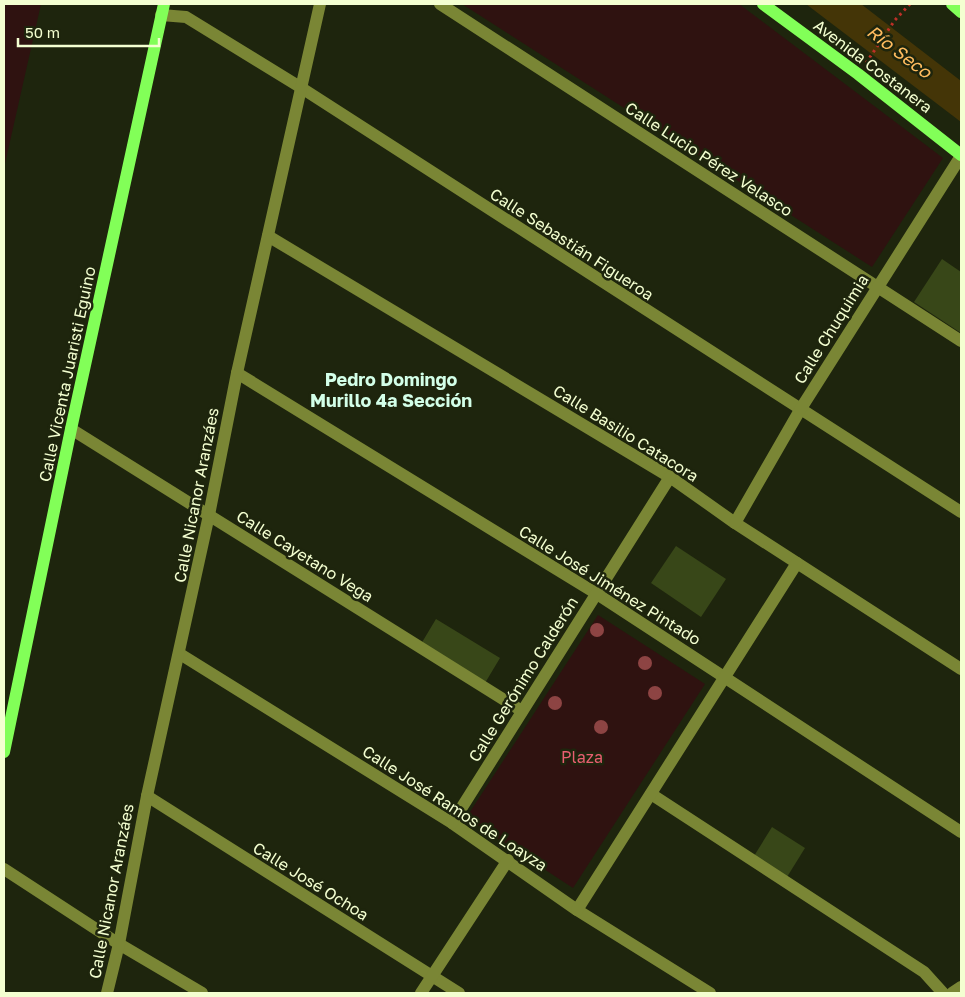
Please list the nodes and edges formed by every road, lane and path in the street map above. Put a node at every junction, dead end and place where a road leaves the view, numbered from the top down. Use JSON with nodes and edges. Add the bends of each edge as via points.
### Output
{"nodes":[{"id":1,"x":320,"y":4,"type":"edge"},
{"id":2,"x":440,"y":4,"type":"edge"},
{"id":3,"x":763,"y":4,"type":"edge"},
{"id":4,"x":910,"y":4,"type":"edge"},
{"id":5,"x":952,"y":4,"type":"edge"},
{"id":6,"x":162,"y":10,"type":"edge"},
{"id":7,"x":961,"y":12,"type":"edge"},
{"id":8,"x":866,"y":63,"type":"dead end"},
{"id":9,"x":300,"y":87,"type":"junction"},
{"id":10,"x":961,"y":155,"type":"edge"},
{"id":11,"x":268,"y":236,"type":"junction"},
{"id":12,"x":876,"y":287,"type":"junction"},
{"id":13,"x":961,"y":341,"type":"edge"},
{"id":14,"x":237,"y":373,"type":"junction"},
{"id":15,"x":800,"y":410,"type":"junction"},
{"id":16,"x":71,"y":429,"type":"junction"},
{"id":17,"x":670,"y":477,"type":"junction"},
{"id":18,"x":961,"y":512,"type":"edge"},
{"id":19,"x":209,"y":515,"type":"junction"},
{"id":20,"x":735,"y":523,"type":"junction"},
{"id":21,"x":797,"y":564,"type":"junction"},
{"id":22,"x":597,"y":594,"type":"junction"},
{"id":23,"x":180,"y":654,"type":"junction"},
{"id":24,"x":961,"y":668,"type":"edge"},
{"id":25,"x":725,"y":677,"type":"junction"},
{"id":26,"x":522,"y":711,"type":"junction"},
{"id":27,"x":4,"y":752,"type":"edge"},
{"id":28,"x":651,"y":794,"type":"junction"},
{"id":29,"x":147,"y":796,"type":"junction"},
{"id":30,"x":452,"y":823,"type":"junction"},
{"id":31,"x":961,"y":832,"type":"edge"},
{"id":32,"x":508,"y":860,"type":"junction"},
{"id":33,"x":4,"y":869,"type":"edge"},
{"id":34,"x":577,"y":910,"type":"junction"},
{"id":35,"x":119,"y":944,"type":"junction"},
{"id":36,"x":432,"y":976,"type":"junction"},
{"id":37,"x":961,"y":988,"type":"edge"},
{"id":38,"x":107,"y":993,"type":"edge"},
{"id":39,"x":202,"y":993,"type":"edge"},
{"id":40,"x":421,"y":993,"type":"edge"},
{"id":41,"x":459,"y":993,"type":"edge"},
{"id":42,"x":710,"y":993,"type":"edge"},
{"id":43,"x":943,"y":993,"type":"edge"},
{"id":44,"x":952,"y":993,"type":"edge"}],
"edges":[{"from":1,"to":9,"type":"street","name":"Calle Nicanor Aranzáes"},
{"from":2,"to":12,"type":"street","name":"Calle Lucio Pérez Velasco"},
{"from":3,"to":10,"type":"main road","name":"Avenida Costanera"},
{"from":4,"to":8,"type":"path"},
{"from":5,"to":7,"type":"main road"},
{"from":6,"to":9,"type":"street","name":"Calle Sebastián Figueroa","via":[[186,17]]},
{"from":6,"to":16,"type":"main road","name":"Calle Vicenta Juaristi Eguino"},
{"from":9,"to":11,"type":"street","name":"Calle Nicanor Aranzáes"},
{"from":9,"to":15,"type":"street","name":"Calle Sebastián Figueroa"},
{"from":10,"to":12,"type":"street","name":"Calle Chuquimia"},
{"from":11,"to":14,"type":"street","name":"Calle Nicanor Aranzáes"},
{"from":11,"to":17,"type":"street","name":"Calle Basilio Catacora"},
{"from":12,"to":13,"type":"street","name":"Calle Lucio Pérez Velasco"},
{"from":12,"to":15,"type":"street","name":"Calle Chuquimia"},
{"from":14,"to":19,"type":"street","name":"Calle Nicanor Aranzáes"},
{"from":14,"to":22,"type":"street","name":"Calle José Jiménez Pintado"},
{"from":15,"to":18,"type":"street","name":"Calle Sebastián Figueroa"},
{"from":15,"to":20,"type":"street","name":"Calle Chuquimia"},
{"from":16,"to":19,"type":"street","name":"Calle Cayetano Vega"},
{"from":16,"to":27,"type":"main road","name":"Calle Vicenta Juaristi Eguino"},
{"from":17,"to":20,"type":"street","name":"Calle Basilio Catacora"},
{"from":17,"to":22,"type":"street","name":"Calle Gerónimo Calderón"},
{"from":19,"to":23,"type":"street","name":"Calle Nicanor Aranzáes"},
{"from":19,"to":26,"type":"street","name":"Calle Cayetano Vega"},
{"from":20,"to":21,"type":"street","name":"Calle Basilio Catacora"},
{"from":21,"to":24,"type":"street","name":"Calle Basilio Catacora"},
{"from":21,"to":25,"type":"street"},
{"from":22,"to":25,"type":"street","name":"Calle José Jiménez Pintado"},
{"from":22,"to":26,"type":"street","name":"Calle Gerónimo Calderón"},
{"from":23,"to":29,"type":"street","name":"Calle Nicanor Aranzáes"},
{"from":23,"to":30,"type":"street","name":"Calle José Ramos de Loayza"},
{"from":25,"to":28,"type":"street"},
{"from":25,"to":31,"type":"street","name":"Calle José Jiménez Pintado"},
{"from":26,"to":30,"type":"street","name":"Calle Gerónimo Calderón"},
{"from":28,"to":34,"type":"street"},
{"from":28,"to":43,"type":"street","via":[[924,972]]},
{"from":29,"to":35,"type":"street","name":"Calle Nicanor Aranzáes"},
{"from":29,"to":36,"type":"street","name":"Calle José Ochoa"},
{"from":30,"to":32,"type":"street","name":"Calle José Ramos de Loayza"},
{"from":32,"to":34,"type":"street","name":"Calle José Ramos de Loayza"},
{"from":32,"to":36,"type":"street"},
{"from":33,"to":35,"type":"street"},
{"from":34,"to":42,"type":"street","name":"Calle José Ramos de Loayza"},
{"from":35,"to":38,"type":"street","name":"Calle Nicanor Aranzáes"},
{"from":35,"to":39,"type":"street"},
{"from":36,"to":40,"type":"street"},
{"from":36,"to":41,"type":"street","name":"Calle José Ochoa"},
{"from":37,"to":44,"type":"street"}]}
